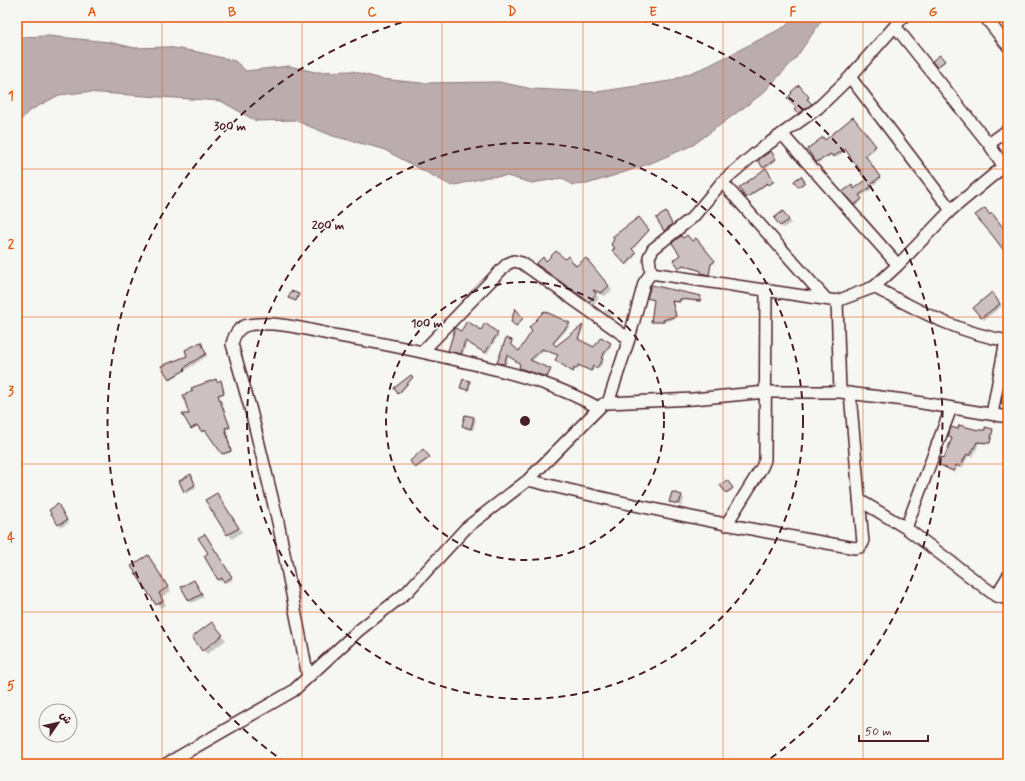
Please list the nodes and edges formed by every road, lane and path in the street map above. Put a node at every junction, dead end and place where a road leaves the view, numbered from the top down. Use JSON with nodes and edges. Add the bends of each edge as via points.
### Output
{"nodes":[{"id":1,"x":903,"y":17,"type":"edge"},
{"id":2,"x":986,"y":17,"type":"edge"},
{"id":3,"x":895,"y":26,"type":"junction"},
{"id":4,"x":1008,"y":46,"type":"edge"},
{"id":5,"x":850,"y":77,"type":"junction"},
{"id":6,"x":1008,"y":130,"type":"edge"},
{"id":7,"x":782,"y":134,"type":"junction"},
{"id":8,"x":989,"y":144,"type":"junction"},
{"id":9,"x":1006,"y":170,"type":"edge"},
{"id":10,"x":722,"y":182,"type":"junction"},
{"id":11,"x":951,"y":210,"type":"junction"},
{"id":12,"x":898,"y":265,"type":"junction"},
{"id":13,"x":651,"y":272,"type":"junction"},
{"id":14,"x":874,"y":287,"type":"junction"},
{"id":15,"x":766,"y":289,"type":"junction"},
{"id":16,"x":831,"y":300,"type":"junction"},
{"id":17,"x":629,"y":339,"type":"junction"},
{"id":18,"x":1007,"y":340,"type":"edge"},
{"id":19,"x":423,"y":351,"type":"junction"},
{"id":20,"x":766,"y":392,"type":"junction"},
{"id":21,"x":845,"y":393,"type":"junction"},
{"id":22,"x":603,"y":405,"type":"junction"},
{"id":23,"x":951,"y":408,"type":"junction"},
{"id":24,"x":992,"y":414,"type":"junction"},
{"id":25,"x":1008,"y":417,"type":"edge"},
{"id":26,"x":528,"y":480,"type":"junction"},
{"id":27,"x":859,"y":500,"type":"junction"},
{"id":28,"x":726,"y":525,"type":"junction"},
{"id":29,"x":906,"y":528,"type":"junction"},
{"id":30,"x":1008,"y":576,"type":"edge"},
{"id":31,"x":996,"y":596,"type":"junction"},
{"id":32,"x":1008,"y":600,"type":"edge"},
{"id":33,"x":308,"y":677,"type":"junction"},
{"id":34,"x":166,"y":764,"type":"edge"}],
"edges":[{"from":1,"to":3,"type":"street"},
{"from":2,"to":4,"type":"street"},
{"from":3,"to":5,"type":"street"},
{"from":3,"to":8,"type":"street"},
{"from":5,"to":7,"type":"street","via":[[818,108]]},
{"from":5,"to":11,"type":"street"},
{"from":6,"to":8,"type":"street"},
{"from":7,"to":10,"type":"street"},
{"from":7,"to":12,"type":"street"},
{"from":8,"to":9,"type":"street"},
{"from":9,"to":11,"type":"street"},
{"from":10,"to":13,"type":"street","via":[[693,217],[653,249],[648,257]]},
{"from":10,"to":16,"type":"street"},
{"from":11,"to":12,"type":"street"},
{"from":12,"to":14,"type":"street"},
{"from":13,"to":15,"type":"street"},
{"from":13,"to":17,"type":"street","via":[[644,283]]},
{"from":14,"to":16,"type":"street"},
{"from":14,"to":18,"type":"street","via":[[941,322],[970,332]]},
{"from":15,"to":16,"type":"street"},
{"from":15,"to":20,"type":"street"},
{"from":16,"to":21,"type":"street"},
{"from":17,"to":19,"type":"street","via":[[522,263],[514,261],[507,264]]},
{"from":17,"to":22,"type":"street"},
{"from":18,"to":24,"type":"street"},
{"from":19,"to":22,"type":"street","via":[[523,376]]},
{"from":19,"to":33,"type":"street","via":[[280,325],[248,325],[239,329],[234,336],[232,344],[278,522]]},
{"from":20,"to":21,"type":"street"},
{"from":20,"to":22,"type":"street"},
{"from":20,"to":28,"type":"street","via":[[765,460]]},
{"from":21,"to":23,"type":"street"},
{"from":21,"to":27,"type":"street"},
{"from":22,"to":26,"type":"street"},
{"from":23,"to":24,"type":"street"},
{"from":23,"to":29,"type":"street"},
{"from":24,"to":25,"type":"street"},
{"from":26,"to":28,"type":"street","via":[[620,503]]},
{"from":26,"to":33,"type":"street","via":[[466,528],[407,592],[358,631]]},
{"from":27,"to":28,"type":"street","via":[[863,543],[855,548]]},
{"from":27,"to":29,"type":"street"},
{"from":29,"to":31,"type":"street"},
{"from":30,"to":31,"type":"street"},
{"from":31,"to":32,"type":"street"},
{"from":33,"to":34,"type":"street","via":[[293,691]]}]}
